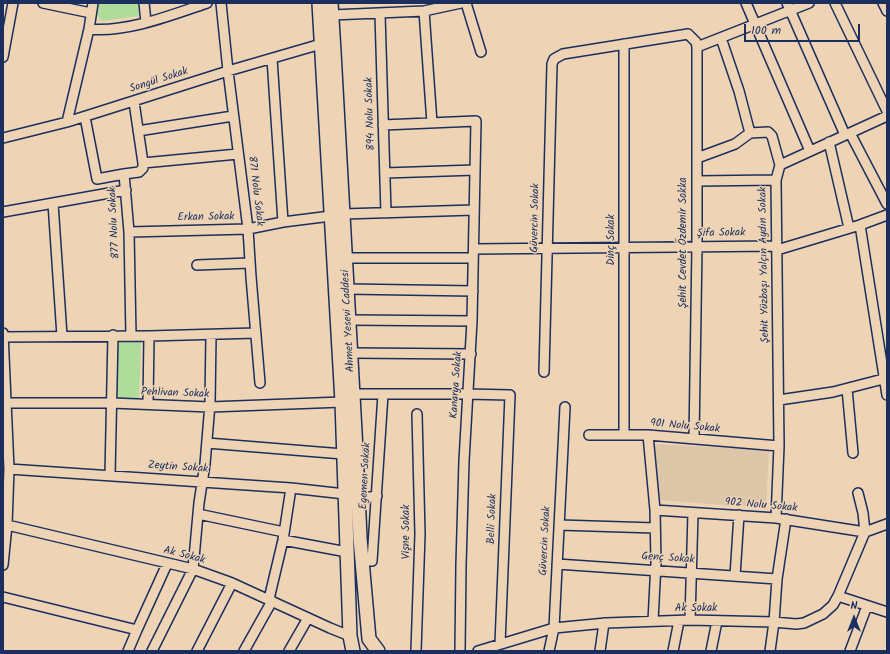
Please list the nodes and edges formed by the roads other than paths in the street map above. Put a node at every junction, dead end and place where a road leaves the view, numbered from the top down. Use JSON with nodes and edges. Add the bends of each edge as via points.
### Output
{"nodes":[{"id":1,"x":13,"y":3,"type":"edge"},
{"id":2,"x":44,"y":3,"type":"edge"},
{"id":3,"x":93,"y":3,"type":"edge"},
{"id":4,"x":144,"y":3,"type":"edge"},
{"id":5,"x":207,"y":3,"type":"edge"},
{"id":6,"x":221,"y":3,"type":"edge"},
{"id":7,"x":319,"y":3,"type":"edge"},
{"id":8,"x":461,"y":3,"type":"edge"},
{"id":9,"x":466,"y":3,"type":"edge"},
{"id":10,"x":746,"y":3,"type":"edge"},
{"id":11,"x":810,"y":3,"type":"edge"},
{"id":12,"x":835,"y":3,"type":"edge"},
{"id":13,"x":883,"y":3,"type":"edge"},
{"id":14,"x":789,"y":7,"type":"edge"},
{"id":15,"x":422,"y":8,"type":"edge"},
{"id":16,"x":331,"y":9,"type":"edge"},
{"id":17,"x":887,"y":11,"type":"edge"},
{"id":18,"x":91,"y":13,"type":"junction"},
{"id":19,"x":380,"y":14,"type":"junction"},
{"id":20,"x":146,"y":22,"type":"junction"},
{"id":21,"x":755,"y":24,"type":"junction"},
{"id":22,"x":89,"y":29,"type":"junction"},
{"id":23,"x":720,"y":38,"type":"junction"},
{"id":24,"x":321,"y":44,"type":"junction"},
{"id":25,"x":624,"y":44,"type":"junction"},
{"id":26,"x":697,"y":47,"type":"junction"},
{"id":27,"x":481,"y":52,"type":"dead end"},
{"id":28,"x":3,"y":57,"type":"edge"},
{"id":29,"x":272,"y":59,"type":"junction"},
{"id":30,"x":228,"y":71,"type":"junction"},
{"id":31,"x":134,"y":102,"type":"junction"},
{"id":32,"x":887,"y":111,"type":"edge"},
{"id":33,"x":234,"y":116,"type":"junction"},
{"id":34,"x":887,"y":116,"type":"edge"},
{"id":35,"x":85,"y":117,"type":"junction"},
{"id":36,"x":67,"y":122,"type":"junction"},
{"id":37,"x":432,"y":123,"type":"junction"},
{"id":38,"x":383,"y":125,"type":"junction"},
{"id":39,"x":138,"y":131,"type":"junction"},
{"id":40,"x":750,"y":133,"type":"junction"},
{"id":41,"x":847,"y":134,"type":"junction"},
{"id":42,"x":3,"y":138,"type":"edge"},
{"id":43,"x":830,"y":142,"type":"junction"},
{"id":44,"x":810,"y":151,"type":"junction"},
{"id":45,"x":238,"y":154,"type":"junction"},
{"id":46,"x":697,"y":158,"type":"junction"},
{"id":47,"x":143,"y":163,"type":"junction"},
{"id":48,"x":780,"y":165,"type":"junction"},
{"id":49,"x":475,"y":170,"type":"junction"},
{"id":50,"x":385,"y":173,"type":"junction"},
{"id":51,"x":124,"y":174,"type":"junction"},
{"id":52,"x":97,"y":179,"type":"junction"},
{"id":53,"x":776,"y":180,"type":"junction"},
{"id":54,"x":697,"y":182,"type":"junction"},
{"id":55,"x":126,"y":190,"type":"junction"},
{"id":56,"x":100,"y":194,"type":"junction"},
{"id":57,"x":53,"y":202,"type":"junction"},
{"id":58,"x":887,"y":204,"type":"edge"},
{"id":59,"x":474,"y":210,"type":"junction"},
{"id":60,"x":3,"y":212,"type":"edge"},
{"id":61,"x":386,"y":213,"type":"junction"},
{"id":62,"x":337,"y":215,"type":"junction"},
{"id":63,"x":887,"y":215,"type":"edge"},
{"id":64,"x":283,"y":222,"type":"junction"},
{"id":65,"x":860,"y":225,"type":"junction"},
{"id":66,"x":849,"y":228,"type":"junction"},
{"id":67,"x":248,"y":229,"type":"junction"},
{"id":68,"x":129,"y":232,"type":"junction"},
{"id":69,"x":697,"y":247,"type":"junction"},
{"id":70,"x":547,"y":248,"type":"junction"},
{"id":71,"x":624,"y":248,"type":"junction"},
{"id":72,"x":777,"y":248,"type":"junction"},
{"id":73,"x":473,"y":253,"type":"junction"},
{"id":74,"x":345,"y":258,"type":"junction"},
{"id":75,"x":250,"y":264,"type":"junction"},
{"id":76,"x":197,"y":265,"type":"dead end"},
{"id":77,"x":347,"y":289,"type":"junction"},
{"id":78,"x":473,"y":291,"type":"junction"},
{"id":79,"x":349,"y":320,"type":"junction"},
{"id":80,"x":472,"y":321,"type":"junction"},
{"id":81,"x":3,"y":331,"type":"edge"},
{"id":82,"x":256,"y":333,"type":"junction"},
{"id":83,"x":113,"y":335,"type":"junction"},
{"id":84,"x":211,"y":335,"type":"junction"},
{"id":85,"x":62,"y":336,"type":"junction"},
{"id":86,"x":131,"y":336,"type":"junction"},
{"id":87,"x":149,"y":336,"type":"junction"},
{"id":88,"x":3,"y":338,"type":"edge"},
{"id":89,"x":351,"y":353,"type":"junction"},
{"id":90,"x":471,"y":354,"type":"junction"},
{"id":91,"x":544,"y":372,"type":"dead end"},
{"id":92,"x":886,"y":378,"type":"edge"},
{"id":93,"x":260,"y":383,"type":"dead end"},
{"id":94,"x":847,"y":389,"type":"junction"},
{"id":95,"x":353,"y":394,"type":"junction"},
{"id":96,"x":383,"y":394,"type":"junction"},
{"id":97,"x":467,"y":394,"type":"junction"},
{"id":98,"x":887,"y":395,"type":"edge"},
{"id":99,"x":779,"y":400,"type":"junction"},
{"id":100,"x":342,"y":402,"type":"junction"},
{"id":101,"x":7,"y":403,"type":"junction"},
{"id":102,"x":112,"y":404,"type":"junction"},
{"id":103,"x":148,"y":404,"type":"junction"},
{"id":104,"x":210,"y":407,"type":"junction"},
{"id":105,"x":564,"y":407,"type":"dead end"},
{"id":106,"x":417,"y":414,"type":"dead end"},
{"id":107,"x":589,"y":435,"type":"dead end"},
{"id":108,"x":624,"y":435,"type":"junction"},
{"id":109,"x":648,"y":435,"type":"junction"},
{"id":110,"x":694,"y":439,"type":"junction"},
{"id":111,"x":207,"y":443,"type":"junction"},
{"id":112,"x":779,"y":446,"type":"junction"},
{"id":113,"x":6,"y":451,"type":"edge"},
{"id":114,"x":853,"y":453,"type":"dead end"},
{"id":115,"x":343,"y":454,"type":"junction"},
{"id":116,"x":9,"y":469,"type":"junction"},
{"id":117,"x":110,"y":475,"type":"junction"},
{"id":118,"x":202,"y":482,"type":"junction"},
{"id":119,"x":291,"y":488,"type":"junction"},
{"id":120,"x":858,"y":493,"type":"dead end"},
{"id":121,"x":345,"y":494,"type":"junction"},
{"id":122,"x":377,"y":496,"type":"junction"},
{"id":123,"x":358,"y":499,"type":"junction"},
{"id":124,"x":655,"y":510,"type":"junction"},
{"id":125,"x":693,"y":512,"type":"junction"},
{"id":126,"x":198,"y":514,"type":"junction"},
{"id":127,"x":739,"y":515,"type":"junction"},
{"id":128,"x":776,"y":518,"type":"junction"},
{"id":129,"x":786,"y":520,"type":"junction"},
{"id":130,"x":5,"y":524,"type":"edge"},
{"id":131,"x":887,"y":524,"type":"edge"},
{"id":132,"x":559,"y":525,"type":"junction"},
{"id":133,"x":655,"y":528,"type":"junction"},
{"id":134,"x":865,"y":532,"type":"junction"},
{"id":135,"x":283,"y":536,"type":"junction"},
{"id":136,"x":347,"y":552,"type":"junction"},
{"id":137,"x":367,"y":561,"type":"junction"},
{"id":138,"x":166,"y":564,"type":"junction"},
{"id":139,"x":557,"y":564,"type":"junction"},
{"id":140,"x":3,"y":565,"type":"edge"},
{"id":141,"x":193,"y":569,"type":"junction"},
{"id":142,"x":655,"y":570,"type":"junction"},
{"id":143,"x":691,"y":573,"type":"junction"},
{"id":144,"x":735,"y":576,"type":"junction"},
{"id":145,"x":777,"y":579,"type":"junction"},
{"id":146,"x":232,"y":583,"type":"junction"},
{"id":147,"x":838,"y":596,"type":"junction"},
{"id":148,"x":3,"y":597,"type":"edge"},
{"id":149,"x":271,"y":600,"type":"junction"},
{"id":150,"x":867,"y":606,"type":"junction"},
{"id":151,"x":887,"y":612,"type":"edge"},
{"id":152,"x":308,"y":618,"type":"junction"},
{"id":153,"x":690,"y":620,"type":"junction"},
{"id":154,"x":653,"y":621,"type":"junction"},
{"id":155,"x":679,"y":621,"type":"junction"},
{"id":156,"x":717,"y":621,"type":"junction"},
{"id":157,"x":774,"y":622,"type":"junction"},
{"id":158,"x":604,"y":624,"type":"junction"},
{"id":159,"x":554,"y":628,"type":"junction"},
{"id":160,"x":137,"y":630,"type":"junction"},
{"id":161,"x":369,"y":639,"type":"junction"},
{"id":162,"x":510,"y":642,"type":"junction"},
{"id":163,"x":500,"y":644,"type":"junction"},
{"id":164,"x":351,"y":646,"type":"edge"},
{"id":165,"x":128,"y":651,"type":"edge"},
{"id":166,"x":152,"y":651,"type":"edge"},
{"id":167,"x":197,"y":651,"type":"edge"},
{"id":168,"x":244,"y":651,"type":"edge"},
{"id":169,"x":289,"y":651,"type":"edge"},
{"id":170,"x":378,"y":651,"type":"edge"},
{"id":171,"x":416,"y":651,"type":"edge"},
{"id":172,"x":460,"y":651,"type":"edge"},
{"id":173,"x":478,"y":651,"type":"edge"},
{"id":174,"x":508,"y":651,"type":"edge"},
{"id":175,"x":549,"y":651,"type":"edge"},
{"id":176,"x":600,"y":651,"type":"edge"},
{"id":177,"x":673,"y":651,"type":"edge"},
{"id":178,"x":710,"y":651,"type":"edge"},
{"id":179,"x":770,"y":651,"type":"edge"},
{"id":180,"x":850,"y":651,"type":"edge"}],
"edges":[{"from":1,"to":28,"type":"street"},
{"from":2,"to":18,"type":"street"},
{"from":3,"to":18,"type":"street"},
{"from":4,"to":20,"type":"street"},
{"from":5,"to":20,"type":"street"},
{"from":6,"to":30,"type":"street","name":"871 Nolu Sokak"},
{"from":7,"to":24,"type":"main road","name":"Ahmet Yesevi Caddesi"},
{"from":8,"to":15,"type":"street"},
{"from":9,"to":27,"type":"street"},
{"from":10,"to":21,"type":"street"},
{"from":11,"to":14,"type":"street"},
{"from":12,"to":32,"type":"street"},
{"from":13,"to":17,"type":"street"},
{"from":14,"to":21,"type":"street"},
{"from":14,"to":41,"type":"street"},
{"from":15,"to":19,"type":"street"},
{"from":15,"to":37,"type":"street"},
{"from":16,"to":19,"type":"street"},
{"from":16,"to":62,"type":"main road","name":"Ahmet Yesevi Caddesi"},
{"from":18,"to":22,"type":"street"},
{"from":19,"to":38,"type":"street","name":"894 Nolu Sokak"},
{"from":20,"to":22,"type":"street","via":[[119,29]]},
{"from":21,"to":23,"type":"street"},
{"from":21,"to":44,"type":"street"},
{"from":22,"to":36,"type":"street"},
{"from":23,"to":26,"type":"street"},
{"from":23,"to":40,"type":"street","via":[[739,91]]},
{"from":24,"to":29,"type":"street","name":"Songül Sokak"},
{"from":24,"to":62,"type":"main road","name":"Ahmet Yesevi Caddesi"},
{"from":25,"to":26,"type":"street","via":[[688,34],[696,42]]},
{"from":25,"to":70,"type":"street","name":"Güvercin Sokak","via":[[563,54],[554,59],[552,64]]},
{"from":25,"to":71,"type":"street","name":"Dinç Sokak"},
{"from":26,"to":46,"type":"street","name":"Şehit Cevdet Özdemir Sokka"},
{"from":29,"to":30,"type":"street","name":"Songül Sokak"},
{"from":29,"to":64,"type":"street"},
{"from":30,"to":31,"type":"street","name":"Songül Sokak"},
{"from":30,"to":33,"type":"street","name":"871 Nolu Sokak"},
{"from":31,"to":35,"type":"street","name":"Songül Sokak"},
{"from":31,"to":39,"type":"street"},
{"from":33,"to":39,"type":"street"},
{"from":33,"to":45,"type":"street","name":"871 Nolu Sokak"},
{"from":34,"to":41,"type":"street"},
{"from":35,"to":36,"type":"street","name":"Songül Sokak"},
{"from":35,"to":52,"type":"street","name":"877 Nolu Sokak"},
{"from":36,"to":42,"type":"street","name":"Songül Sokak"},
{"from":37,"to":38,"type":"street"},
{"from":37,"to":49,"type":"street","name":"Kanarya Sokak","via":[[476,121]]},
{"from":38,"to":50,"type":"street","name":"894 Nolu Sokak"},
{"from":39,"to":47,"type":"street"},
{"from":40,"to":46,"type":"street","via":[[735,144]]},
{"from":40,"to":48,"type":"street","via":[[768,132],[772,136]]},
{"from":41,"to":43,"type":"street"},
{"from":41,"to":58,"type":"street"},
{"from":43,"to":44,"type":"street"},
{"from":43,"to":66,"type":"street"},
{"from":44,"to":48,"type":"street"},
{"from":45,"to":47,"type":"street"},
{"from":45,"to":67,"type":"street","name":"871 Nolu Sokak"},
{"from":46,"to":54,"type":"street","name":"Şehit Cevdet Özdemir Sokka"},
{"from":47,"to":51,"type":"street","via":[[143,168],[139,172]]},
{"from":48,"to":53,"type":"street","name":"Şehit Yüzbaşı Yalçın Aydın Sokak"},
{"from":49,"to":50,"type":"street"},
{"from":49,"to":59,"type":"street","name":"Kanarya Sokak"},
{"from":50,"to":61,"type":"street","name":"894 Nolu Sokak"},
{"from":51,"to":52,"type":"street","name":"877 Nolu Sokak"},
{"from":51,"to":55,"type":"street","name":"877 Nolu Sokak"},
{"from":52,"to":56,"type":"street"},
{"from":53,"to":54,"type":"street"},
{"from":53,"to":72,"type":"street","name":"Şehit Yüzbaşı Yalçın Aydın Sokak"},
{"from":54,"to":69,"type":"street","name":"Şehit Cevdet Özdemir Sokka"},
{"from":55,"to":56,"type":"street"},
{"from":55,"to":68,"type":"street","name":"877 Nolu Sokak"},
{"from":56,"to":57,"type":"street"},
{"from":57,"to":60,"type":"street"},
{"from":57,"to":85,"type":"street"},
{"from":59,"to":61,"type":"street","name":"Erkan Sokak"},
{"from":59,"to":73,"type":"street","name":"Kanarya Sokak"},
{"from":61,"to":62,"type":"street","name":"Erkan Sokak"},
{"from":62,"to":64,"type":"street","name":"Erkan Sokak"},
{"from":62,"to":74,"type":"main road","name":"Ahmet Yesevi Caddesi"},
{"from":62,"to":100,"type":"main road","name":"Ahmet Yesevi Caddesi"},
{"from":63,"to":65,"type":"street","name":"Şifa Sokak"},
{"from":64,"to":67,"type":"street","name":"Erkan Sokak"},
{"from":65,"to":66,"type":"street","name":"Şifa Sokak"},
{"from":65,"to":92,"type":"street"},
{"from":66,"to":72,"type":"street","name":"Şifa Sokak"},
{"from":67,"to":68,"type":"street","name":"Erkan Sokak"},
{"from":67,"to":75,"type":"street","name":"871 Nolu Sokak"},
{"from":68,"to":86,"type":"street","name":"877 Nolu Sokak"},
{"from":69,"to":71,"type":"street","name":"Şifa Sokak"},
{"from":69,"to":72,"type":"street","name":"Şifa Sokak"},
{"from":69,"to":110,"type":"street","name":"Şehit Cevdet Özdemir Sokka"},
{"from":70,"to":71,"type":"street","name":"Şifa Sokak"},
{"from":70,"to":73,"type":"street","name":"Şifa Sokak"},
{"from":70,"to":91,"type":"street","name":"Güvercin Sokak"},
{"from":71,"to":108,"type":"street","name":"Dinç Sokak"},
{"from":72,"to":99,"type":"street","name":"Şehit Yüzbaşı Yalçın Aydın Sokak"},
{"from":73,"to":74,"type":"street","name":"Şifa Sokak"},
{"from":73,"to":78,"type":"street","name":"Kanarya Sokak"},
{"from":74,"to":77,"type":"main road","name":"Ahmet Yesevi Caddesi"},
{"from":75,"to":76,"type":"street"},
{"from":75,"to":82,"type":"street","name":"871 Nolu Sokak"},
{"from":77,"to":78,"type":"street"},
{"from":77,"to":79,"type":"main road","name":"Ahmet Yesevi Caddesi"},
{"from":78,"to":80,"type":"street","name":"Kanarya Sokak"},
{"from":79,"to":80,"type":"street"},
{"from":79,"to":89,"type":"main road","name":"Ahmet Yesevi Caddesi"},
{"from":80,"to":90,"type":"street","name":"Kanarya Sokak"},
{"from":81,"to":88,"type":"street"},
{"from":82,"to":84,"type":"street"},
{"from":82,"to":93,"type":"street","name":"871 Nolu Sokak"},
{"from":83,"to":85,"type":"street"},
{"from":83,"to":86,"type":"street"},
{"from":83,"to":102,"type":"street"},
{"from":84,"to":87,"type":"street"},
{"from":84,"to":104,"type":"street"},
{"from":85,"to":88,"type":"street"},
{"from":86,"to":87,"type":"street"},
{"from":87,"to":103,"type":"street"},
{"from":88,"to":101,"type":"street"},
{"from":89,"to":90,"type":"street"},
{"from":89,"to":95,"type":"main road","name":"Ahmet Yesevi Caddesi"},
{"from":90,"to":97,"type":"street","name":"Kanarya Sokak"},
{"from":92,"to":94,"type":"street"},
{"from":92,"to":98,"type":"street"},
{"from":94,"to":99,"type":"street"},
{"from":94,"to":114,"type":"street"},
{"from":95,"to":96,"type":"street"},
{"from":95,"to":123,"type":"main road","name":"Ahmet Yesevi Caddesi"},
{"from":96,"to":97,"type":"street"},
{"from":96,"to":122,"type":"street","name":"Egemen Sokak"},
{"from":97,"to":163,"type":"street","name":"Belli Sokak","via":[[510,395]]},
{"from":97,"to":172,"type":"street","name":"Kanarya Sokak"},
{"from":99,"to":112,"type":"street","name":"Şehit Yüzbaşı Yalçın Aydın Sokak"},
{"from":100,"to":104,"type":"street","name":"Pehlivan Sokak"},
{"from":100,"to":115,"type":"main road","name":"Ahmet Yesevi Caddesi"},
{"from":101,"to":102,"type":"street","name":"Pehlivan Sokak"},
{"from":101,"to":113,"type":"street"},
{"from":102,"to":103,"type":"street","name":"Pehlivan Sokak"},
{"from":102,"to":117,"type":"street"},
{"from":103,"to":104,"type":"street","name":"Pehlivan Sokak"},
{"from":104,"to":111,"type":"street"},
{"from":105,"to":132,"type":"street","name":"Güvercin Sokak"},
{"from":106,"to":171,"type":"street","name":"Vişne Sokak","via":[[420,534]]},
{"from":107,"to":108,"type":"street","name":"901 Nolu Sokak"},
{"from":108,"to":109,"type":"street","name":"901 Nolu Sokak"},
{"from":109,"to":110,"type":"street","name":"901 Nolu Sokak"},
{"from":109,"to":124,"type":"street"},
{"from":110,"to":112,"type":"street","name":"901 Nolu Sokak"},
{"from":111,"to":115,"type":"street"},
{"from":111,"to":118,"type":"street"},
{"from":112,"to":128,"type":"street","name":"Şehit Yüzbaşı Yalçın Aydın Sokak"},
{"from":113,"to":116,"type":"street"},
{"from":115,"to":121,"type":"main road","name":"Ahmet Yesevi Caddesi"},
{"from":116,"to":117,"type":"street","name":"Zeytin Sokak"},
{"from":116,"to":130,"type":"street"},
{"from":117,"to":118,"type":"street","name":"Zeytin Sokak"},
{"from":118,"to":119,"type":"street","name":"Zeytin Sokak"},
{"from":118,"to":126,"type":"street"},
{"from":119,"to":121,"type":"street","name":"Zeytin Sokak"},
{"from":119,"to":135,"type":"street"},
{"from":120,"to":134,"type":"street"},
{"from":121,"to":136,"type":"main road","name":"Ahmet Yesevi Caddesi"},
{"from":122,"to":123,"type":"street"},
{"from":122,"to":137,"type":"street","name":"Egemen Sokak"},
{"from":123,"to":137,"type":"main road","name":"Ahmet Yesevi Caddesi"},
{"from":124,"to":125,"type":"street","name":"902 Nolu Sokak"},
{"from":124,"to":133,"type":"street"},
{"from":125,"to":127,"type":"street","name":"902 Nolu Sokak"},
{"from":125,"to":143,"type":"street"},
{"from":126,"to":135,"type":"street"},
{"from":126,"to":141,"type":"street"},
{"from":127,"to":128,"type":"street","name":"902 Nolu Sokak"},
{"from":127,"to":144,"type":"street"},
{"from":128,"to":129,"type":"street","name":"902 Nolu Sokak"},
{"from":129,"to":134,"type":"street","name":"902 Nolu Sokak"},
{"from":129,"to":145,"type":"street"},
{"from":130,"to":138,"type":"street","name":"Ak Sokak"},
{"from":130,"to":140,"type":"street"},
{"from":131,"to":134,"type":"street"},
{"from":132,"to":133,"type":"street"},
{"from":132,"to":139,"type":"street","name":"Güvercin Sokak"},
{"from":133,"to":142,"type":"street"},
{"from":134,"to":147,"type":"street","name":"Ak Sokak"},
{"from":135,"to":136,"type":"street"},
{"from":135,"to":149,"type":"street"},
{"from":136,"to":164,"type":"main road","name":"Ahmet Yesevi Caddesi"},
{"from":137,"to":161,"type":"main road","name":"Ahmet Yesevi Caddesi"},
{"from":138,"to":141,"type":"street","name":"Ak Sokak"},
{"from":138,"to":160,"type":"street"},
{"from":139,"to":142,"type":"street","name":"Genç Sokak"},
{"from":139,"to":159,"type":"street","name":"Güvercin Sokak"},
{"from":141,"to":146,"type":"street","name":"Ak Sokak"},
{"from":141,"to":166,"type":"street"},
{"from":142,"to":143,"type":"street","name":"Genç Sokak"},
{"from":142,"to":154,"type":"street"},
{"from":143,"to":144,"type":"street","name":"Genç Sokak"},
{"from":143,"to":153,"type":"street"},
{"from":144,"to":145,"type":"street","name":"Genç Sokak"},
{"from":145,"to":157,"type":"street"},
{"from":146,"to":149,"type":"street","name":"Ak Sokak"},
{"from":146,"to":167,"type":"street"},
{"from":147,"to":150,"type":"street"},
{"from":147,"to":157,"type":"street","name":"Ak Sokak","via":[[833,605],[813,620],[796,624]]},
{"from":148,"to":160,"type":"street"},
{"from":149,"to":152,"type":"street","name":"Ak Sokak"},
{"from":149,"to":168,"type":"street"},
{"from":150,"to":151,"type":"street"},
{"from":150,"to":180,"type":"street"},
{"from":152,"to":164,"type":"street","name":"Ak Sokak"},
{"from":152,"to":169,"type":"street"},
{"from":153,"to":155,"type":"street","name":"Ak Sokak"},
{"from":153,"to":156,"type":"street","name":"Ak Sokak"},
{"from":154,"to":155,"type":"street","name":"Ak Sokak"},
{"from":154,"to":158,"type":"street","name":"Ak Sokak"},
{"from":155,"to":177,"type":"street"},
{"from":156,"to":157,"type":"street","name":"Ak Sokak"},
{"from":156,"to":178,"type":"street"},
{"from":157,"to":179,"type":"street"},
{"from":158,"to":159,"type":"street","name":"Ak Sokak"},
{"from":158,"to":176,"type":"street"},
{"from":159,"to":162,"type":"street","name":"Ak Sokak"},
{"from":159,"to":175,"type":"street","name":"Güvercin Sokak"},
{"from":160,"to":165,"type":"street"},
{"from":161,"to":164,"type":"main road"},
{"from":161,"to":170,"type":"main road"},
{"from":162,"to":163,"type":"street","name":"Ak Sokak"},
{"from":162,"to":174,"type":"street"},
{"from":163,"to":173,"type":"street","name":"Ak Sokak"}]}
